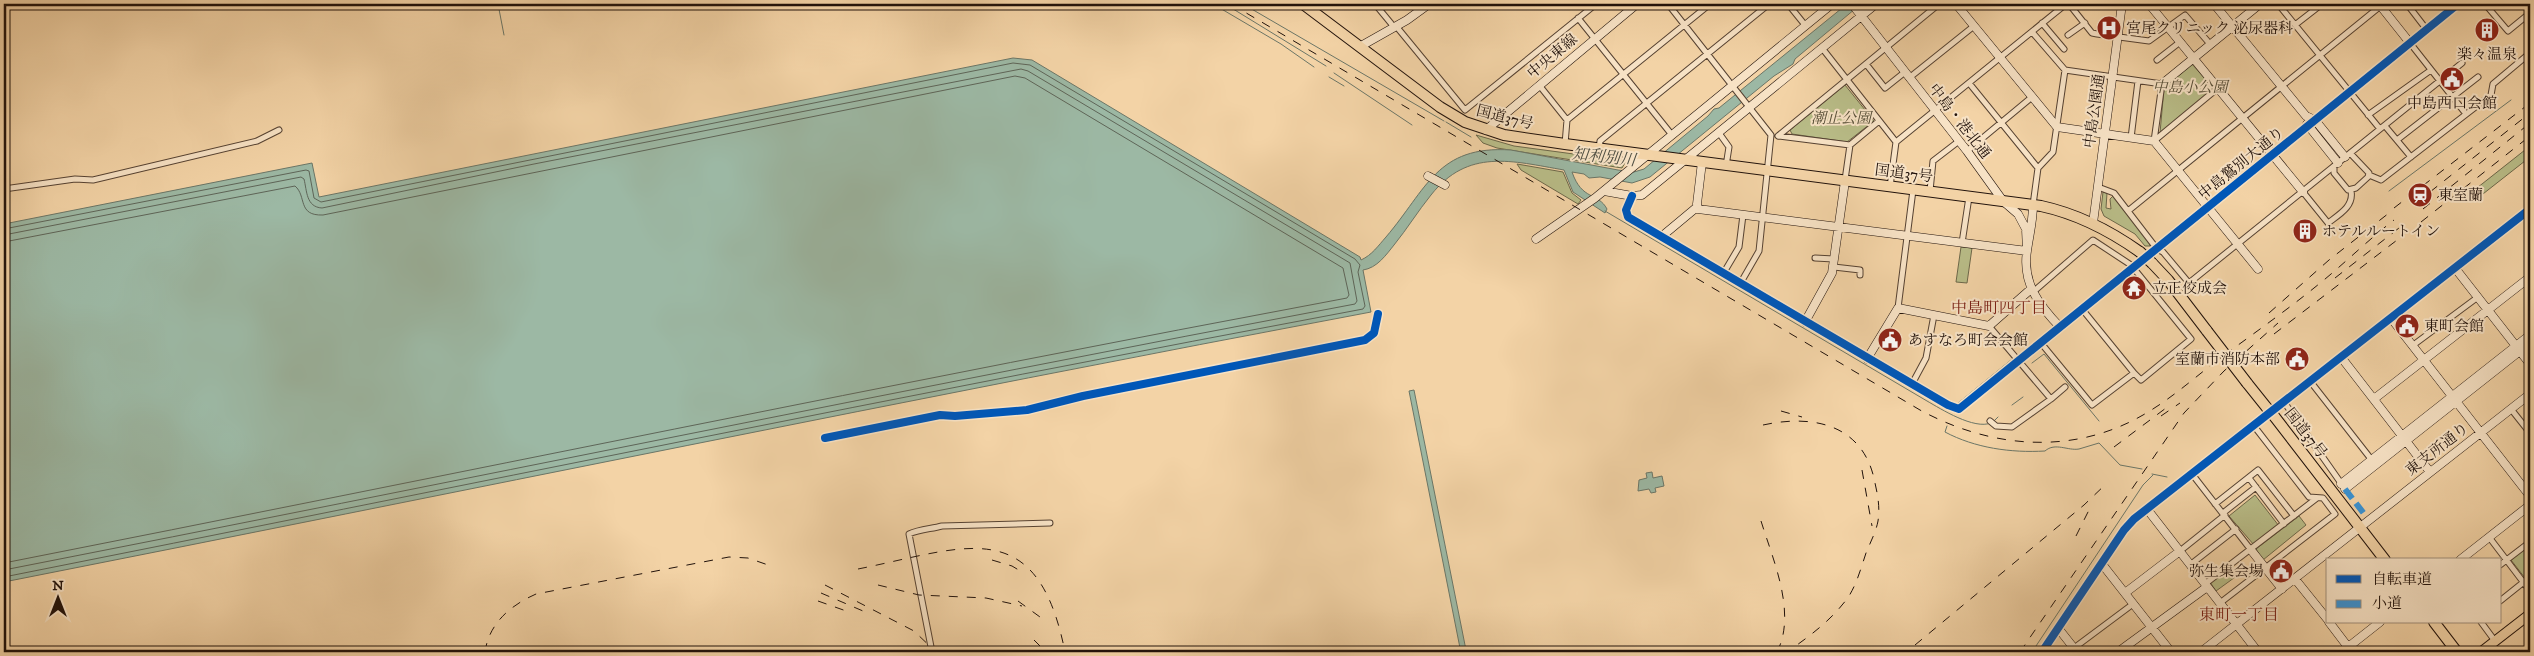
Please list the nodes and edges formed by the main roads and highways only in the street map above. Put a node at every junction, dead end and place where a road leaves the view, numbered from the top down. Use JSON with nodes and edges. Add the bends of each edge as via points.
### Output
{"nodes":[{"id":1,"x":1303,"y":4,"type":"edge"},
{"id":2,"x":2384,"y":558,"type":"edge"},
{"id":3,"x":2529,"y":617,"type":"edge"},
{"id":4,"x":2436,"y":624,"type":"edge"},
{"id":5,"x":2457,"y":652,"type":"edge"},
{"id":6,"x":2481,"y":652,"type":"edge"}],
"edges":[{"from":1,"to":2,"type":"highway","name":"国道37号","bridge":true,"via":[[1449,113],[1486,130],[1599,149],[2033,205],[2062,211],[2093,223],[2140,252],[2168,280]]},
{"from":3,"to":6,"type":"main road"},
{"from":4,"to":5,"type":"highway"}]}
